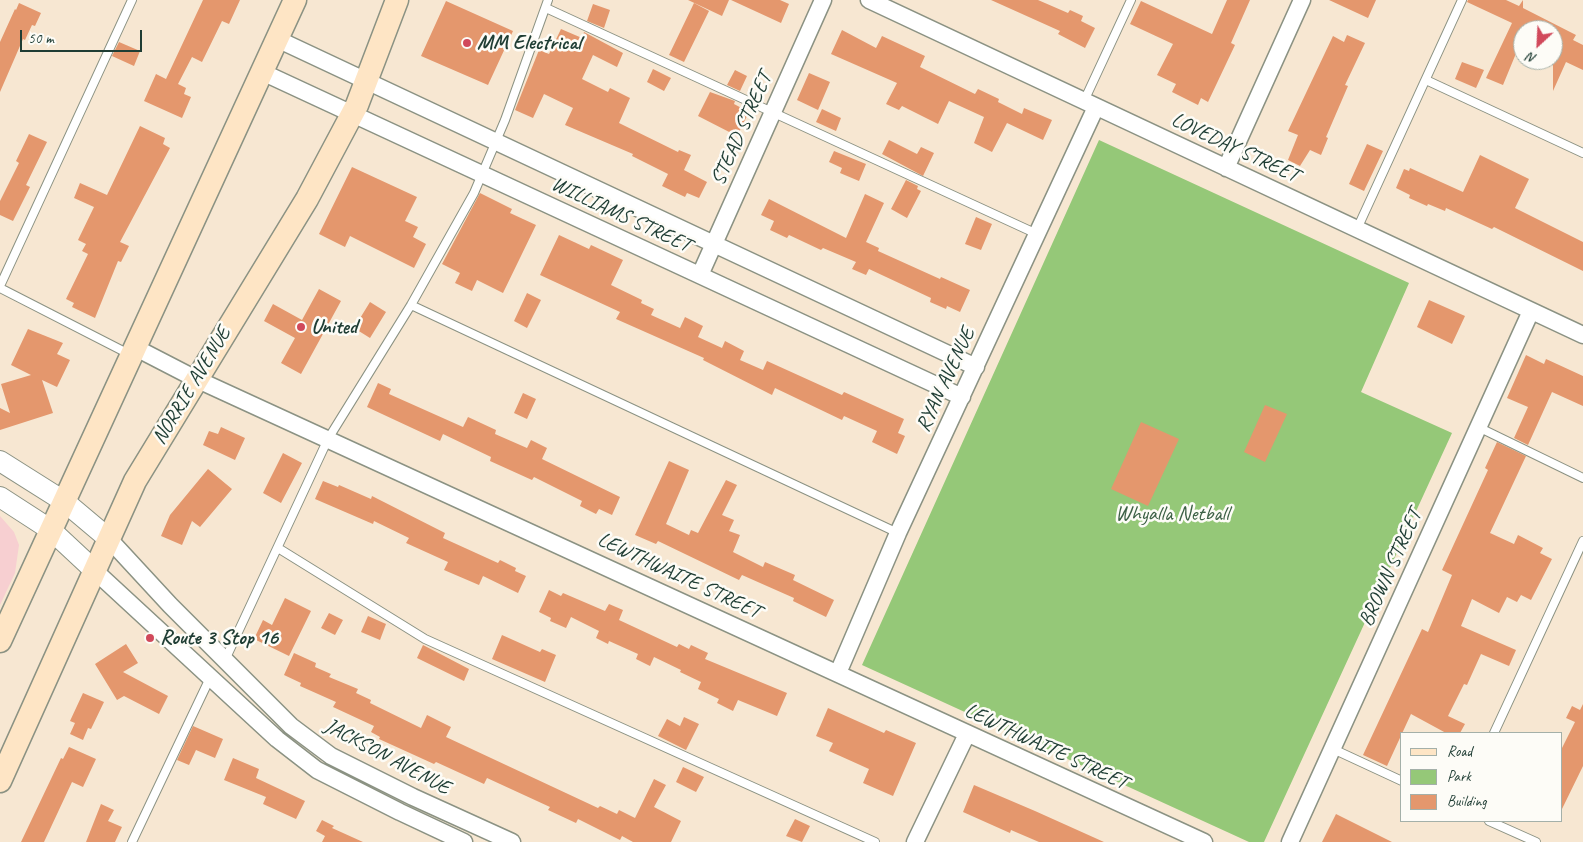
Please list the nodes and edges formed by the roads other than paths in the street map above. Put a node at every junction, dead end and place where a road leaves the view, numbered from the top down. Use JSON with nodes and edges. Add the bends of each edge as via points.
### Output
{"nodes":[{"id":1,"x":132,"y":0,"type":"edge"},
{"id":2,"x":295,"y":0,"type":"edge"},
{"id":3,"x":397,"y":0,"type":"edge"},
{"id":4,"x":823,"y":0,"type":"edge"},
{"id":5,"x":868,"y":0,"type":"edge"},
{"id":6,"x":1131,"y":0,"type":"edge"},
{"id":7,"x":1302,"y":0,"type":"edge"},
{"id":8,"x":1462,"y":0,"type":"edge"},
{"id":9,"x":547,"y":4,"type":"edge"},
{"id":10,"x":277,"y":39,"type":"junction"},
{"id":11,"x":262,"y":72,"type":"junction"},
{"id":12,"x":1426,"y":80,"type":"junction"},
{"id":13,"x":366,"y":82,"type":"junction"},
{"id":14,"x":1090,"y":104,"type":"junction"},
{"id":15,"x":773,"y":111,"type":"junction"},
{"id":16,"x":352,"y":115,"type":"junction"},
{"id":17,"x":496,"y":142,"type":"junction"},
{"id":18,"x":1583,"y":153,"type":"edge"},
{"id":19,"x":1226,"y":168,"type":"junction"},
{"id":20,"x":482,"y":175,"type":"junction"},
{"id":21,"x":1357,"y":229,"type":"junction"},
{"id":22,"x":1037,"y":234,"type":"junction"},
{"id":23,"x":713,"y":244,"type":"junction"},
{"id":24,"x":700,"y":275,"type":"junction"},
{"id":25,"x":0,"y":287,"type":"edge"},
{"id":26,"x":412,"y":305,"type":"junction"},
{"id":27,"x":1531,"y":311,"type":"junction"},
{"id":28,"x":1583,"y":335,"type":"edge"},
{"id":29,"x":135,"y":352,"type":"junction"},
{"id":30,"x":976,"y":366,"type":"junction"},
{"id":31,"x":196,"y":379,"type":"junction"},
{"id":32,"x":962,"y":397,"type":"junction"},
{"id":33,"x":1478,"y":427,"type":"junction"},
{"id":34,"x":328,"y":439,"type":"junction"},
{"id":35,"x":0,"y":461,"type":"edge"},
{"id":36,"x":1583,"y":478,"type":"edge"},
{"id":37,"x":0,"y":497,"type":"edge"},
{"id":38,"x":65,"y":502,"type":"junction"},
{"id":39,"x":51,"y":530,"type":"junction"},
{"id":40,"x":898,"y":533,"type":"junction"},
{"id":41,"x":109,"y":539,"type":"junction"},
{"id":42,"x":1583,"y":541,"type":"edge"},
{"id":43,"x":278,"y":548,"type":"junction"},
{"id":44,"x":94,"y":571,"type":"junction"},
{"id":45,"x":0,"y":641,"type":"edge"},
{"id":46,"x":225,"y":660,"type":"junction"},
{"id":47,"x":838,"y":673,"type":"junction"},
{"id":48,"x":210,"y":678,"type":"junction"},
{"id":49,"x":1494,"y":732,"type":"edge"},
{"id":50,"x":967,"y":734,"type":"junction"},
{"id":51,"x":1333,"y":749,"type":"junction"},
{"id":52,"x":1400,"y":780,"type":"edge"},
{"id":53,"x":0,"y":781,"type":"edge"},
{"id":54,"x":1491,"y":822,"type":"edge"},
{"id":55,"x":133,"y":842,"type":"edge"},
{"id":56,"x":464,"y":842,"type":"edge"},
{"id":57,"x":512,"y":842,"type":"edge"},
{"id":58,"x":875,"y":842,"type":"edge"},
{"id":59,"x":915,"y":842,"type":"edge"},
{"id":60,"x":1204,"y":842,"type":"edge"},
{"id":61,"x":1290,"y":842,"type":"edge"},
{"id":62,"x":1536,"y":842,"type":"edge"}],
"edges":[{"from":1,"to":25,"type":"lane"},
{"from":2,"to":10,"type":"main road"},
{"from":3,"to":13,"type":"main road","name":"NORRIE AVENUE"},
{"from":4,"to":15,"type":"street","name":"STEAD STREET"},
{"from":5,"to":14,"type":"street","name":"LOVEDAY STREET"},
{"from":6,"to":14,"type":"lane"},
{"from":7,"to":19,"type":"street"},
{"from":8,"to":12,"type":"lane"},
{"from":9,"to":15,"type":"lane"},
{"from":9,"to":17,"type":"lane"},
{"from":10,"to":11,"type":"main road"},
{"from":10,"to":13,"type":"street","name":"WILLIAMS STREET"},
{"from":11,"to":16,"type":"street","name":"WILLIAMS STREET"},
{"from":11,"to":29,"type":"main road"},
{"from":12,"to":18,"type":"lane"},
{"from":12,"to":21,"type":"lane"},
{"from":13,"to":16,"type":"main road","name":"NORRIE AVENUE"},
{"from":13,"to":17,"type":"street","name":"WILLIAMS STREET"},
{"from":14,"to":19,"type":"street","name":"LOVEDAY STREET"},
{"from":14,"to":22,"type":"street","name":"RYAN AVENUE"},
{"from":15,"to":22,"type":"lane"},
{"from":15,"to":23,"type":"street","name":"STEAD STREET"},
{"from":16,"to":20,"type":"street","name":"WILLIAMS STREET"},
{"from":16,"to":31,"type":"main road","name":"NORRIE AVENUE","via":[[307,199]]},
{"from":17,"to":20,"type":"lane"},
{"from":17,"to":23,"type":"street","name":"WILLIAMS STREET"},
{"from":19,"to":21,"type":"street","name":"LOVEDAY STREET"},
{"from":20,"to":24,"type":"street","name":"WILLIAMS STREET"},
{"from":20,"to":26,"type":"lane"},
{"from":21,"to":27,"type":"street","name":"LOVEDAY STREET"},
{"from":22,"to":30,"type":"street","name":"RYAN AVENUE"},
{"from":23,"to":24,"type":"street","name":"STEAD STREET"},
{"from":23,"to":30,"type":"street","name":"WILLIAMS STREET"},
{"from":24,"to":32,"type":"street","name":"WILLIAMS STREET"},
{"from":25,"to":29,"type":"lane"},
{"from":26,"to":34,"type":"lane"},
{"from":26,"to":40,"type":"lane"},
{"from":27,"to":28,"type":"street","name":"LOVEDAY STREET"},
{"from":27,"to":33,"type":"street","name":"BROWN STREET"},
{"from":29,"to":31,"type":"street","name":"LEWTHWAITE STREET"},
{"from":29,"to":38,"type":"main road"},
{"from":30,"to":32,"type":"street","name":"RYAN AVENUE"},
{"from":31,"to":34,"type":"street","name":"LEWTHWAITE STREET"},
{"from":31,"to":41,"type":"main road","name":"NORRIE AVENUE","via":[[135,481]]},
{"from":32,"to":40,"type":"street","name":"RYAN AVENUE"},
{"from":33,"to":36,"type":"lane"},
{"from":33,"to":51,"type":"street","name":"BROWN STREET"},
{"from":34,"to":43,"type":"lane"},
{"from":34,"to":47,"type":"street","name":"LEWTHWAITE STREET"},
{"from":35,"to":38,"type":"street"},
{"from":37,"to":39,"type":"street"},
{"from":38,"to":39,"type":"main road"},
{"from":38,"to":41,"type":"street"},
{"from":39,"to":44,"type":"street"},
{"from":39,"to":45,"type":"main road"},
{"from":40,"to":47,"type":"street","name":"RYAN AVENUE"},
{"from":41,"to":44,"type":"main road","name":"NORRIE AVENUE"},
{"from":41,"to":46,"type":"street","name":"JACKSON AVENUE"},
{"from":42,"to":49,"type":"lane"},
{"from":43,"to":46,"type":"lane"},
{"from":43,"to":58,"type":"lane","via":[[425,640]]},
{"from":44,"to":48,"type":"street","name":"JACKSON AVENUE"},
{"from":44,"to":53,"type":"main road","name":"NORRIE AVENUE"},
{"from":46,"to":57,"type":"street","name":"JACKSON AVENUE","via":[[291,726],[331,756]]},
{"from":47,"to":50,"type":"street","name":"LEWTHWAITE STREET"},
{"from":48,"to":55,"type":"lane"},
{"from":48,"to":56,"type":"street","name":"JACKSON AVENUE","via":[[277,740],[317,770]]},
{"from":50,"to":59,"type":"street"},
{"from":50,"to":60,"type":"street","name":"LEWTHWAITE STREET"},
{"from":51,"to":52,"type":"lane"},
{"from":51,"to":61,"type":"street","name":"BROWN STREET"},
{"from":54,"to":62,"type":"lane"}]}
